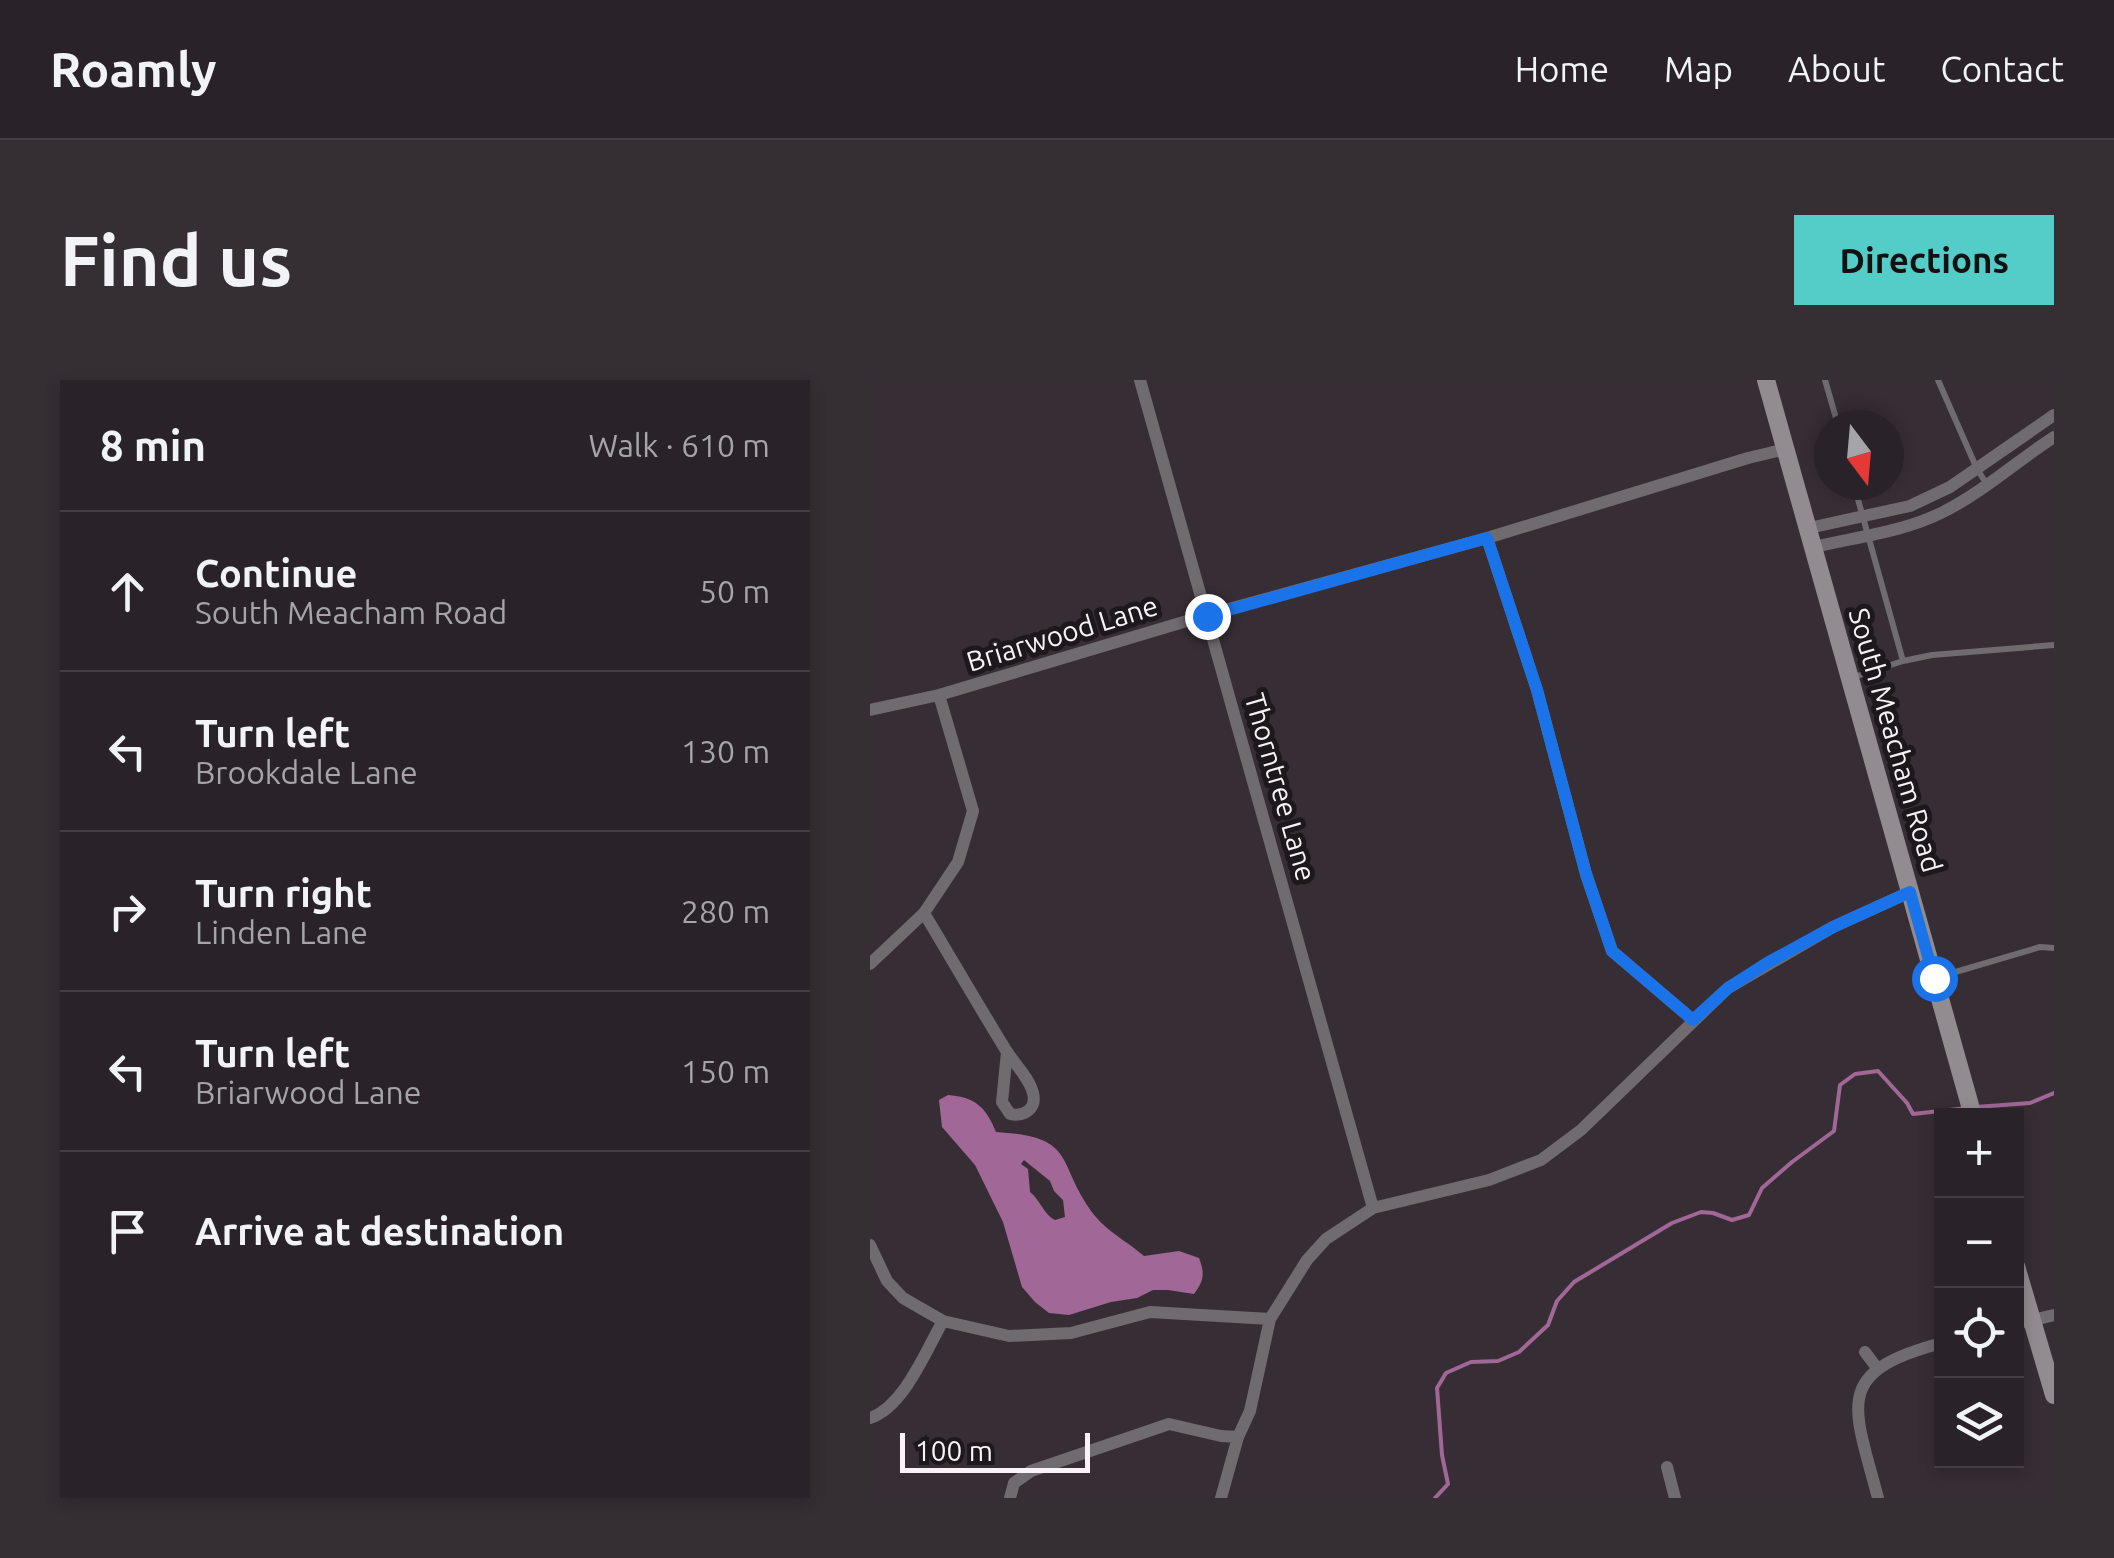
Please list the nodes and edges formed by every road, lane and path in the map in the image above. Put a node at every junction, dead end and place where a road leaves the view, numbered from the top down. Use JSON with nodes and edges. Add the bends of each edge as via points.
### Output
{"nodes":[{"id":1,"x":1140,"y":380,"type":"edge"},
{"id":2,"x":1766,"y":380,"type":"edge"},
{"id":3,"x":1825,"y":380,"type":"edge"},
{"id":4,"x":1938,"y":380,"type":"edge"},
{"id":5,"x":1834,"y":410,"type":"edge"},
{"id":6,"x":2054,"y":415,"type":"edge"},
{"id":7,"x":2054,"y":436,"type":"edge"},
{"id":8,"x":1786,"y":450,"type":"junction"},
{"id":9,"x":1977,"y":470,"type":"junction"},
{"id":10,"x":1988,"y":485,"type":"junction"},
{"id":11,"x":1858,"y":500,"type":"edge"},
{"id":12,"x":1862,"y":518,"type":"junction"},
{"id":13,"x":1867,"y":535,"type":"junction"},
{"id":14,"x":1487,"y":538,"type":"junction"},
{"id":15,"x":1811,"y":538,"type":"junction"},
{"id":16,"x":1207,"y":616,"type":"junction"},
{"id":17,"x":2054,"y":645,"type":"edge"},
{"id":18,"x":1903,"y":661,"type":"junction"},
{"id":19,"x":1850,"y":678,"type":"junction"},
{"id":20,"x":938,"y":695,"type":"junction"},
{"id":21,"x":870,"y":710,"type":"edge"},
{"id":22,"x":1910,"y":892,"type":"junction"},
{"id":23,"x":924,"y":913,"type":"junction"},
{"id":24,"x":2054,"y":948,"type":"edge"},
{"id":25,"x":870,"y":964,"type":"edge"},
{"id":26,"x":1934,"y":978,"type":"junction"},
{"id":27,"x":1693,"y":1020,"type":"junction"},
{"id":28,"x":1007,"y":1052,"type":"dead end"},
{"id":29,"x":1970,"y":1108,"type":"edge"},
{"id":30,"x":1374,"y":1208,"type":"junction"},
{"id":31,"x":870,"y":1245,"type":"edge"},
{"id":32,"x":2020,"y":1288,"type":"edge"},
{"id":33,"x":2054,"y":1315,"type":"edge"},
{"id":34,"x":1270,"y":1319,"type":"junction"},
{"id":35,"x":943,"y":1320,"type":"junction"},
{"id":36,"x":2025,"y":1322,"type":"edge"},
{"id":37,"x":1934,"y":1346,"type":"edge"},
{"id":38,"x":1866,"y":1352,"type":"dead end"},
{"id":39,"x":1877,"y":1368,"type":"junction"},
{"id":40,"x":2054,"y":1395,"type":"edge"},
{"id":41,"x":870,"y":1418,"type":"edge"},
{"id":42,"x":1238,"y":1437,"type":"junction"},
{"id":43,"x":1666,"y":1467,"type":"dead end"},
{"id":44,"x":1222,"y":1496,"type":"edge"},
{"id":45,"x":1010,"y":1498,"type":"edge"},
{"id":46,"x":1675,"y":1498,"type":"edge"},
{"id":47,"x":1878,"y":1498,"type":"edge"}],
"edges":[{"from":1,"to":16,"type":"street","name":"Thorntree Lane"},
{"from":2,"to":8,"type":"main road","name":"South Meacham Road"},
{"from":3,"to":5,"type":"lane"},
{"from":4,"to":9,"type":"lane"},
{"from":6,"to":9,"type":"street"},
{"from":7,"to":10,"type":"street"},
{"from":8,"to":14,"type":"street","name":"Briarwood Lane"},
{"from":8,"to":15,"type":"main road","name":"South Meacham Road"},
{"from":9,"to":10,"type":"lane"},
{"from":9,"to":12,"type":"street","via":[[1910,506]]},
{"from":10,"to":13,"type":"street","via":[[1942,513]]},
{"from":11,"to":12,"type":"lane"},
{"from":12,"to":13,"type":"lane"},
{"from":12,"to":15,"type":"street"},
{"from":13,"to":15,"type":"street"},
{"from":13,"to":18,"type":"lane"},
{"from":14,"to":16,"type":"street","name":"Briarwood Lane"},
{"from":14,"to":27,"type":"street","via":[[1612,951]]},
{"from":15,"to":19,"type":"main road","name":"South Meacham Road"},
{"from":16,"to":20,"type":"street","name":"Briarwood Lane"},
{"from":16,"to":30,"type":"street","name":"Thorntree Lane"},
{"from":17,"to":18,"type":"lane"},
{"from":18,"to":19,"type":"lane"},
{"from":19,"to":22,"type":"main road","name":"South Meacham Road"},
{"from":20,"to":21,"type":"street","name":"Briarwood Lane"},
{"from":20,"to":23,"type":"street","via":[[973,811],[958,862]]},
{"from":22,"to":26,"type":"main road","name":"South Meacham Road"},
{"from":22,"to":27,"type":"street","via":[[1767,963]]},
{"from":23,"to":25,"type":"street"},
{"from":23,"to":28,"type":"street"},
{"from":24,"to":26,"type":"lane"},
{"from":26,"to":29,"type":"main road","name":"South Meacham Road"},
{"from":27,"to":30,"type":"street","via":[[1581,1130],[1540,1160],[1489,1180]]},
{"from":30,"to":34,"type":"street","via":[[1326,1239]]},
{"from":31,"to":35,"type":"street","via":[[894,1290]]},
{"from":32,"to":36,"type":"main road"},
{"from":33,"to":36,"type":"street"},
{"from":34,"to":35,"type":"street","via":[[1150,1312],[1070,1333],[1009,1336]]},
{"from":34,"to":42,"type":"street"},
{"from":35,"to":41,"type":"street","via":[[899,1397]]},
{"from":36,"to":40,"type":"main road"},
{"from":37,"to":39,"type":"street"},
{"from":38,"to":39,"type":"street"},
{"from":39,"to":47,"type":"street","via":[[1858,1394],[1858,1412]]},
{"from":42,"to":44,"type":"street"},
{"from":42,"to":45,"type":"street","via":[[1169,1424],[1031,1470],[1014,1482]]},
{"from":43,"to":46,"type":"street"}]}
